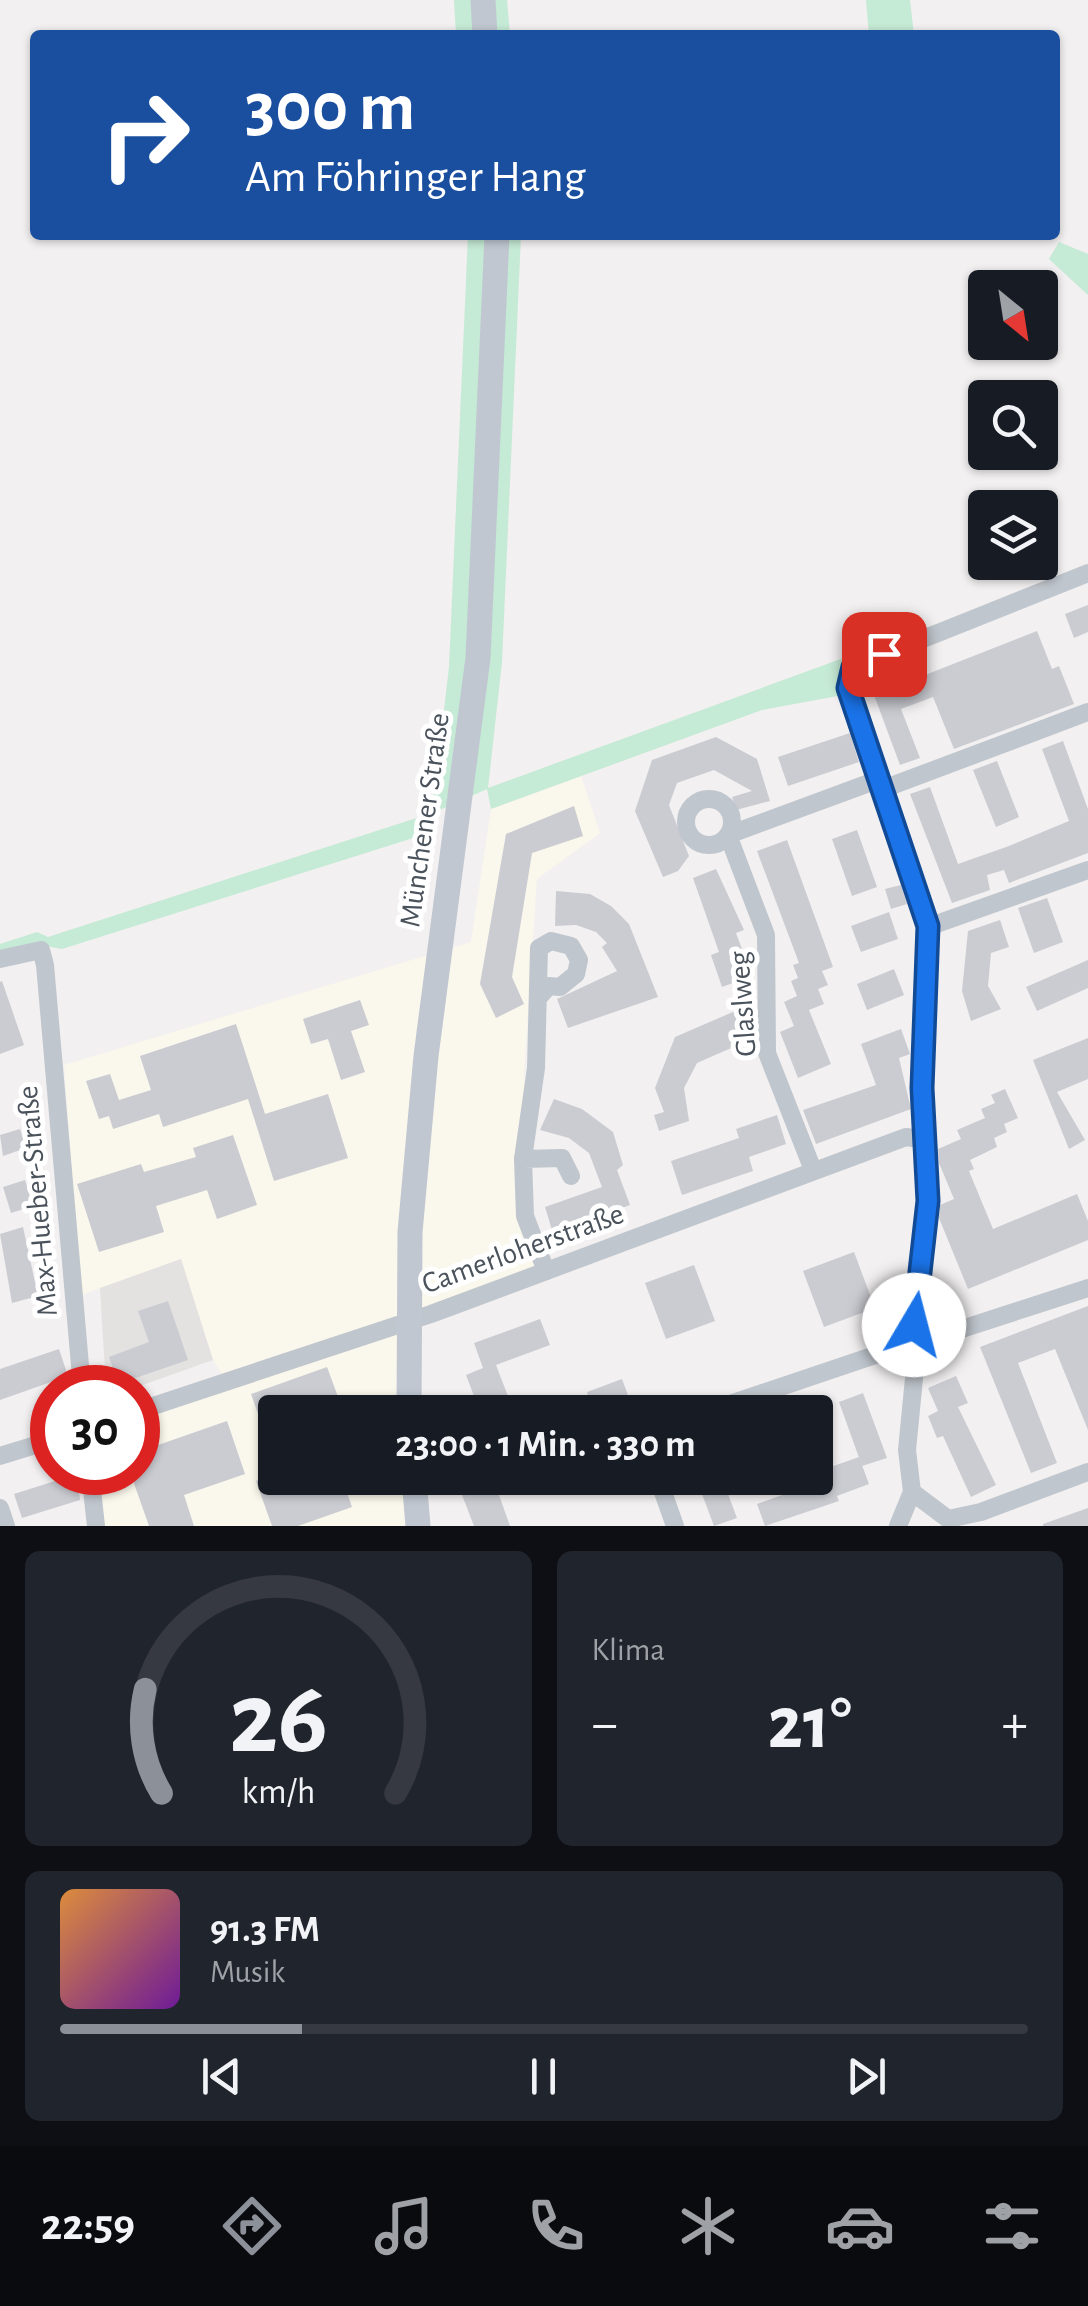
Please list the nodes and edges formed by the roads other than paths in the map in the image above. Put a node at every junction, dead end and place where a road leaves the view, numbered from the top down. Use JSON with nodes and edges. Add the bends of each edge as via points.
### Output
{"nodes":[{"id":1,"x":483,"y":0,"type":"edge"},
{"id":2,"x":486,"y":30,"type":"edge"},
{"id":3,"x":497,"y":240,"type":"edge"},
{"id":4,"x":1088,"y":573,"type":"edge"},
{"id":5,"x":1088,"y":712,"type":"edge"},
{"id":6,"x":881,"y":784,"type":"junction"},
{"id":7,"x":1088,"y":870,"type":"edge"},
{"id":8,"x":928,"y":926,"type":"junction"},
{"id":9,"x":0,"y":959,"type":"edge"},
{"id":10,"x":540,"y":997,"type":"dead end"},
{"id":11,"x":927,"y":1140,"type":"junction"},
{"id":12,"x":523,"y":1159,"type":"junction"},
{"id":13,"x":814,"y":1170,"type":"junction"},
{"id":14,"x":571,"y":1176,"type":"dead end"},
{"id":15,"x":546,"y":1272,"type":"junction"},
{"id":16,"x":1088,"y":1288,"type":"edge"},
{"id":17,"x":408,"y":1319,"type":"junction"},
{"id":18,"x":914,"y":1325,"type":"junction"},
{"id":19,"x":931,"y":1340,"type":"junction"},
{"id":20,"x":899,"y":1347,"type":"junction"},
{"id":21,"x":916,"y":1358,"type":"junction"},
{"id":22,"x":80,"y":1365,"type":"edge"},
{"id":23,"x":410,"y":1395,"type":"edge"},
{"id":24,"x":756,"y":1395,"type":"edge"},
{"id":25,"x":160,"y":1404,"type":"edge"},
{"id":26,"x":30,"y":1447,"type":"edge"},
{"id":27,"x":0,"y":1456,"type":"edge"},
{"id":28,"x":1088,"y":1472,"type":"edge"},
{"id":29,"x":912,"y":1492,"type":"junction"},
{"id":30,"x":93,"y":1495,"type":"edge"},
{"id":31,"x":415,"y":1495,"type":"edge"},
{"id":32,"x":664,"y":1495,"type":"edge"},
{"id":33,"x":0,"y":1508,"type":"edge"},
{"id":34,"x":6,"y":1526,"type":"edge"},
{"id":35,"x":96,"y":1526,"type":"edge"},
{"id":36,"x":418,"y":1526,"type":"edge"},
{"id":37,"x":675,"y":1526,"type":"edge"},
{"id":38,"x":898,"y":1526,"type":"edge"}],
"edges":[{"from":1,"to":2,"type":"main road"},
{"from":3,"to":17,"type":"main road","name":"Münchener Straße","via":[[478,658],[426,1056]]},
{"from":4,"to":6,"type":"street","via":[[853,667],[848,688]]},
{"from":5,"to":6,"type":"street","name":"Glaslweg"},
{"from":6,"to":8,"type":"street"},
{"from":6,"to":13,"type":"street","name":"Glaslweg","via":[[728,835],[766,935],[767,1053]]},
{"from":7,"to":8,"type":"street"},
{"from":8,"to":11,"type":"street","via":[[922,1088]]},
{"from":9,"to":22,"type":"street","name":"Max-Hueber-Straße","via":[[41,950]]},
{"from":10,"to":12,"type":"street"},
{"from":11,"to":13,"type":"street","name":"Camerloherstraße","via":[[906,1137]]},
{"from":11,"to":18,"type":"street","via":[[928,1201]]},
{"from":12,"to":14,"type":"street","via":[[562,1158]]},
{"from":12,"to":15,"type":"street","via":[[525,1216]]},
{"from":13,"to":15,"type":"street","name":"Camerloherstraße"},
{"from":15,"to":17,"type":"street","name":"Camerloherstraße"},
{"from":16,"to":19,"type":"street"},
{"from":17,"to":23,"type":"main road","name":"Münchener Straße"},
{"from":17,"to":25,"type":"street","name":"Camerloherstraße"},
{"from":18,"to":19,"type":"street"},
{"from":18,"to":20,"type":"street","via":[[901,1332]]},
{"from":19,"to":21,"type":"street","via":[[926,1354]]},
{"from":20,"to":21,"type":"street"},
{"from":20,"to":24,"type":"street"},
{"from":21,"to":29,"type":"street","via":[[907,1450]]},
{"from":26,"to":27,"type":"street"},
{"from":28,"to":29,"type":"street","via":[[948,1518]]},
{"from":29,"to":38,"type":"street"},
{"from":30,"to":35,"type":"street"},
{"from":31,"to":36,"type":"main road"},
{"from":32,"to":37,"type":"street"},
{"from":33,"to":34,"type":"street"}]}
